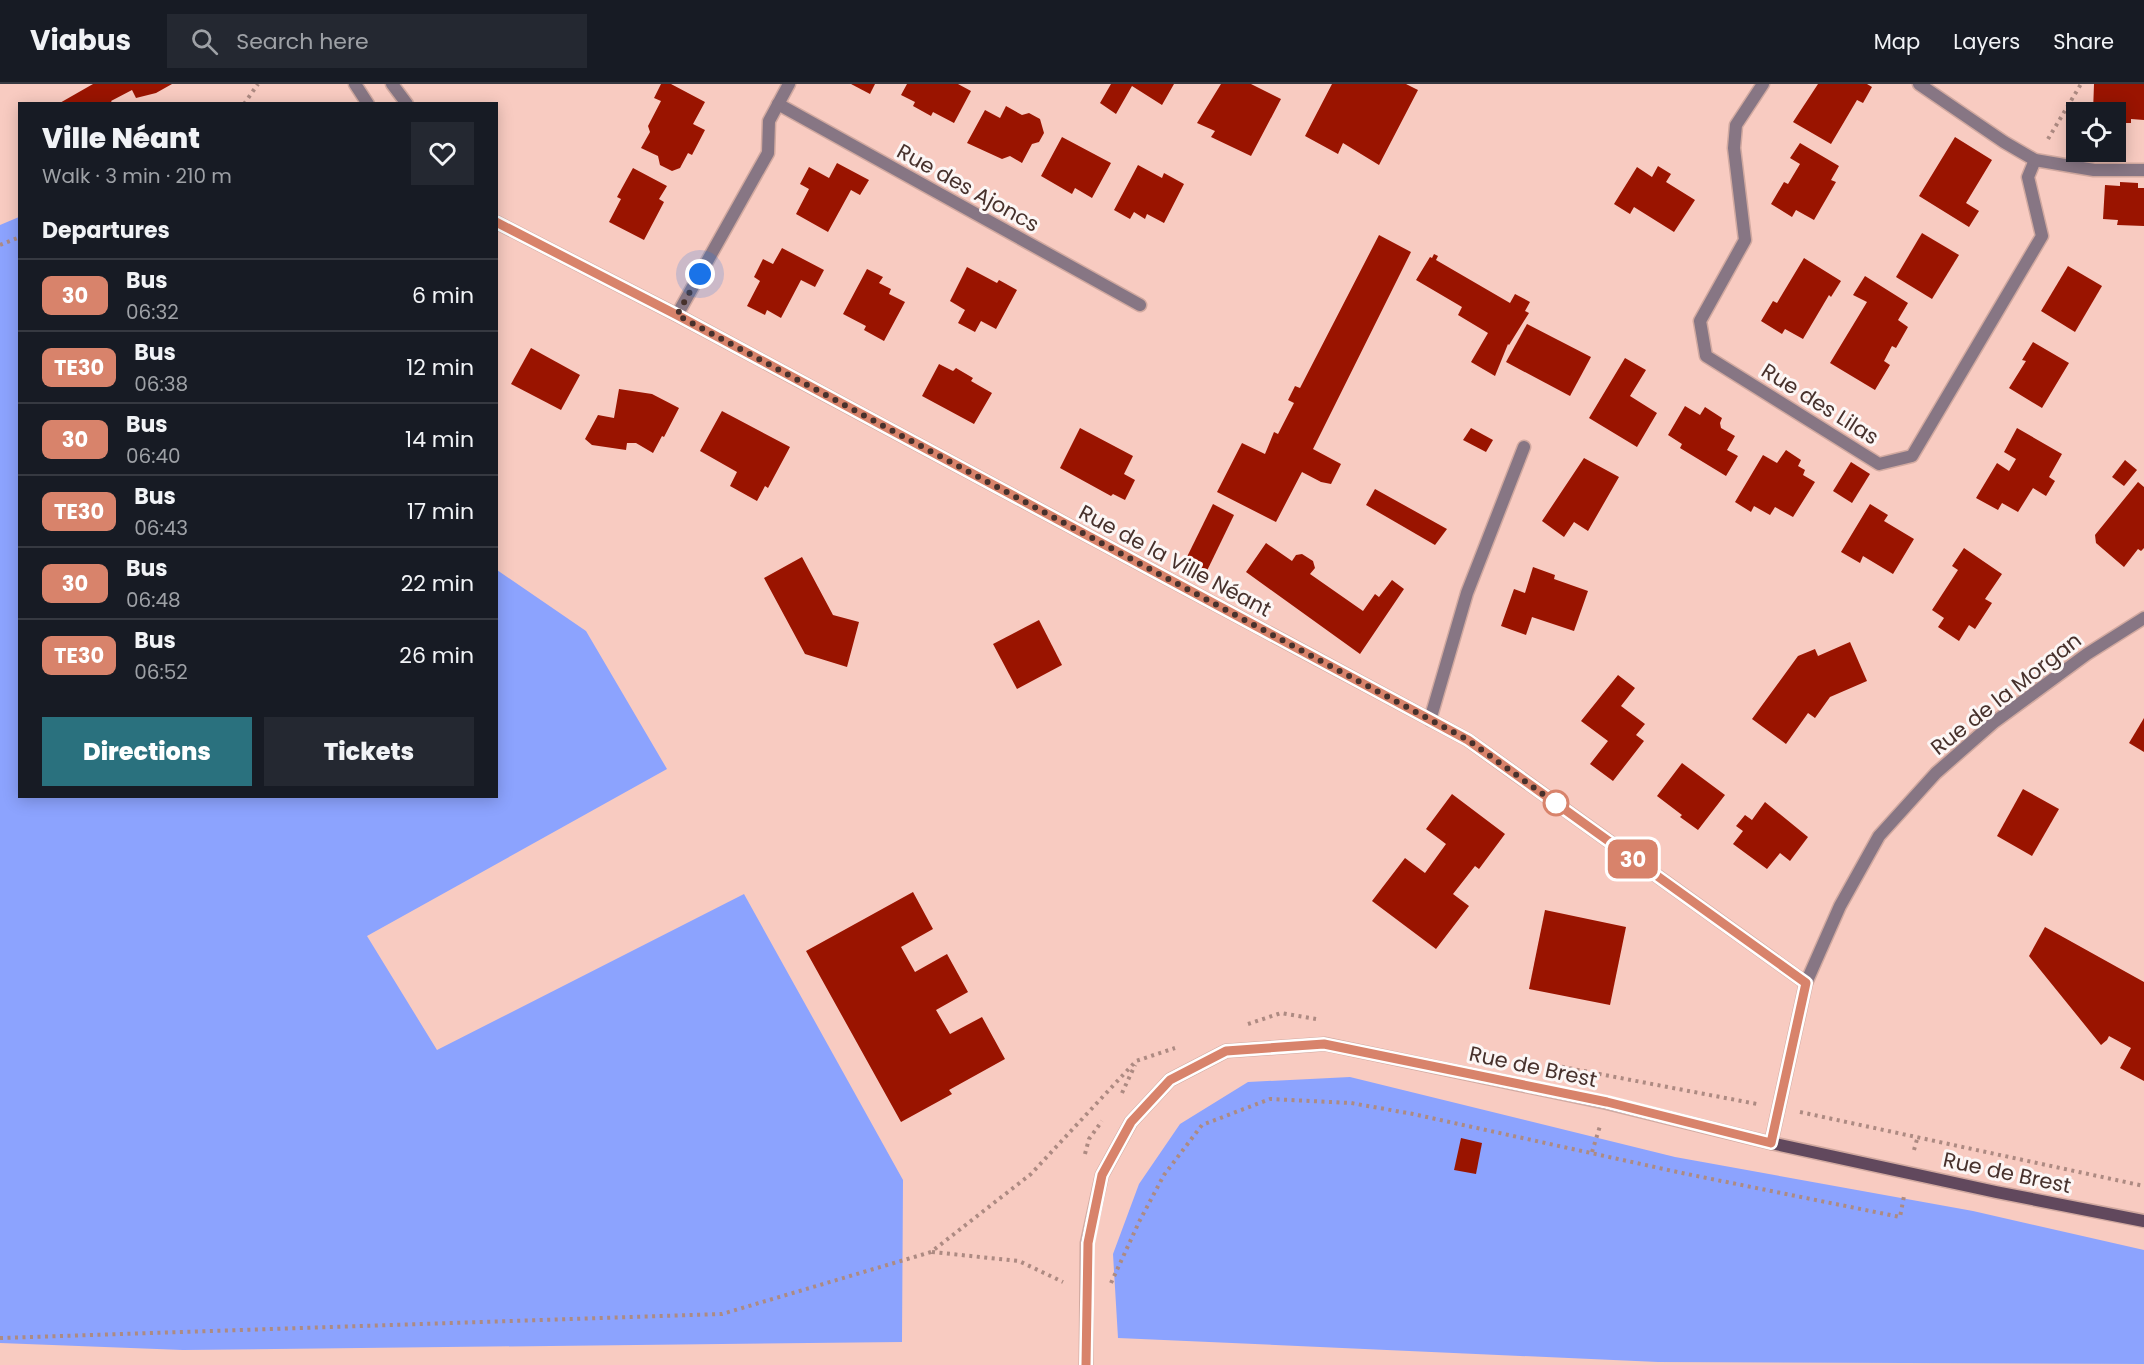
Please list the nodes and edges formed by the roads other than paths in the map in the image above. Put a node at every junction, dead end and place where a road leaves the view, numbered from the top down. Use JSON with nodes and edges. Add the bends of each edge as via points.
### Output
{"nodes":[{"id":1,"x":355,"y":84,"type":"edge"},
{"id":2,"x":392,"y":84,"type":"edge"},
{"id":3,"x":789,"y":84,"type":"edge"},
{"id":4,"x":1763,"y":84,"type":"edge"},
{"id":5,"x":1919,"y":84,"type":"edge"},
{"id":6,"x":367,"y":102,"type":"edge"},
{"id":7,"x":406,"y":102,"type":"edge"},
{"id":8,"x":778,"y":105,"type":"junction"},
{"id":9,"x":2035,"y":160,"type":"junction"},
{"id":10,"x":2144,"y":170,"type":"edge"},
{"id":11,"x":498,"y":223,"type":"edge"},
{"id":12,"x":1140,"y":305,"type":"dead end"},
{"id":13,"x":677,"y":315,"type":"junction"},
{"id":14,"x":1524,"y":447,"type":"dead end"},
{"id":15,"x":2144,"y":618,"type":"edge"},
{"id":16,"x":1430,"y":720,"type":"junction"},
{"id":17,"x":1806,"y":983,"type":"junction"},
{"id":18,"x":1771,"y":1143,"type":"junction"},
{"id":19,"x":2144,"y":1221,"type":"edge"},
{"id":20,"x":1086,"y":1365,"type":"edge"}],
"edges":[{"from":1,"to":6,"type":"street"},
{"from":2,"to":7,"type":"street"},
{"from":3,"to":8,"type":"street"},
{"from":4,"to":9,"type":"street","name":"Rue des Lilas","via":[[1736,125],[1734,148],[1745,240],[1700,321],[1706,356],[1879,464],[1912,456],[2042,236],[2028,177]]},
{"from":5,"to":9,"type":"street"},
{"from":8,"to":12,"type":"street","name":"Rue des Ajoncs"},
{"from":8,"to":13,"type":"street","via":[[769,121],[768,153]]},
{"from":9,"to":10,"type":"street","via":[[2094,170]]},
{"from":11,"to":13,"type":"street","name":"Rue de la Ville Néant"},
{"from":13,"to":16,"type":"street","name":"Rue de la Ville Néant"},
{"from":14,"to":16,"type":"street","via":[[1467,593]]},
{"from":15,"to":17,"type":"street","name":"Rue de la Morgan","via":[[1993,723],[1936,772],[1879,837],[1840,906]]},
{"from":16,"to":17,"type":"street","name":"Rue de la Ville Néant","via":[[1468,740]]},
{"from":17,"to":18,"type":"street","name":"Rue de la Morgan"},
{"from":18,"to":19,"type":"main road","name":"Rue de Brest"},
{"from":18,"to":20,"type":"main road","name":"Rue de Brest","via":[[1607,1102],[1324,1044],[1226,1051],[1170,1080],[1131,1122],[1102,1175],[1088,1243]]}]}
